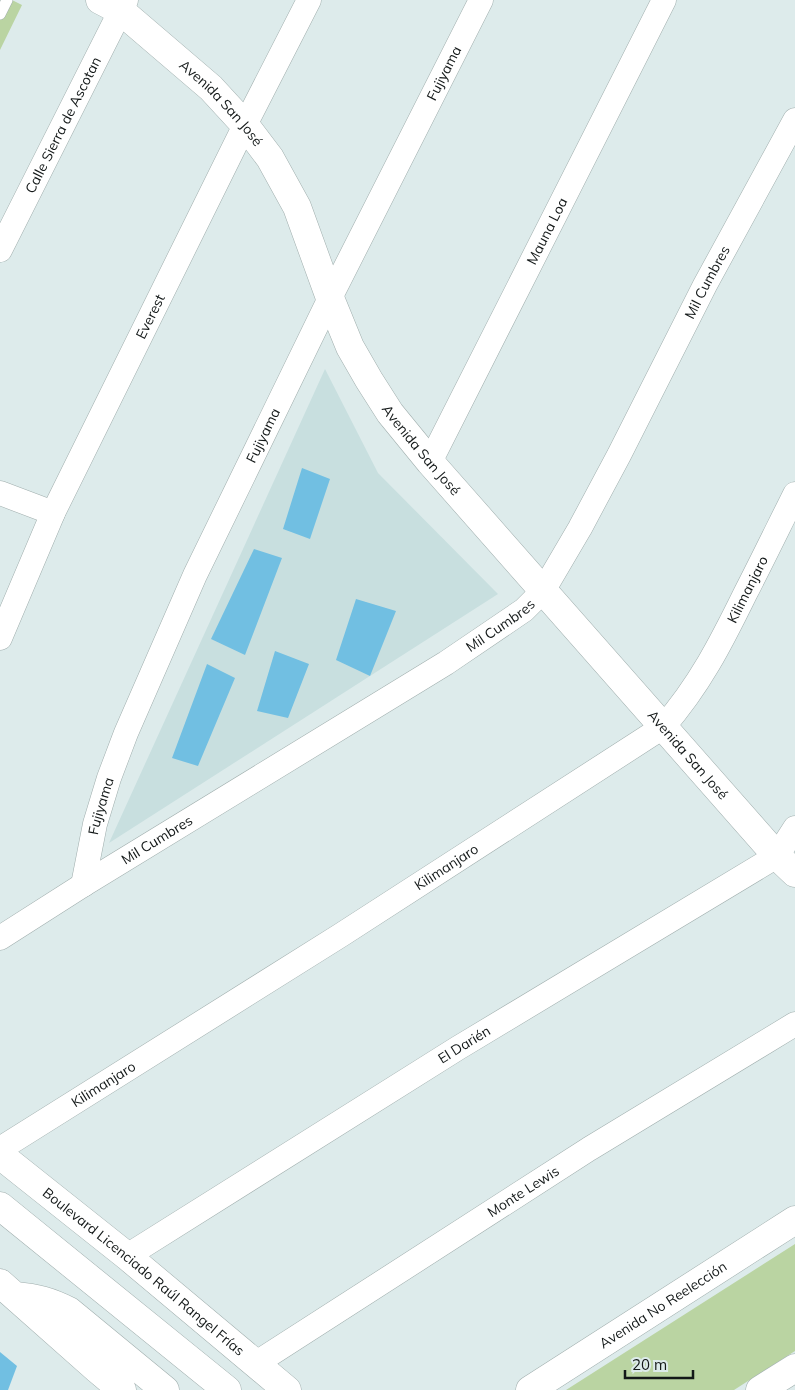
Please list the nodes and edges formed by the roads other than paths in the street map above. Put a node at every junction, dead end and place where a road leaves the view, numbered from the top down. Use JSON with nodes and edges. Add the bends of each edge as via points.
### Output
{"nodes":[{"id":1,"x":7,"y":0,"type":"edge"},
{"id":2,"x":309,"y":0,"type":"edge"},
{"id":3,"x":482,"y":0,"type":"edge"},
{"id":4,"x":664,"y":0,"type":"edge"},
{"id":5,"x":116,"y":4,"type":"edge"},
{"id":6,"x":0,"y":14,"type":"edge"},
{"id":7,"x":795,"y":120,"type":"edge"},
{"id":8,"x":245,"y":125,"type":"junction"},
{"id":9,"x":0,"y":250,"type":"edge"},
{"id":10,"x":330,"y":298,"type":"junction"},
{"id":11,"x":430,"y":462,"type":"junction"},
{"id":12,"x":0,"y":493,"type":"edge"},
{"id":13,"x":795,"y":494,"type":"edge"},
{"id":14,"x":53,"y":513,"type":"junction"},
{"id":15,"x":543,"y":592,"type":"junction"},
{"id":16,"x":0,"y":638,"type":"edge"},
{"id":17,"x":663,"y":727,"type":"junction"},
{"id":18,"x":795,"y":828,"type":"edge"},
{"id":19,"x":786,"y":864,"type":"edge"},
{"id":20,"x":83,"y":885,"type":"junction"},
{"id":21,"x":0,"y":938,"type":"edge"},
{"id":22,"x":795,"y":1024,"type":"edge"},
{"id":23,"x":0,"y":1149,"type":"edge"},
{"id":24,"x":0,"y":1155,"type":"edge"},
{"id":25,"x":0,"y":1206,"type":"edge"},
{"id":26,"x":795,"y":1220,"type":"edge"},
{"id":27,"x":127,"y":1256,"type":"junction"},
{"id":28,"x":8,"y":1289,"type":"edge"},
{"id":29,"x":255,"y":1364,"type":"junction"},
{"id":30,"x":795,"y":1368,"type":"edge"},
{"id":31,"x":122,"y":1390,"type":"edge"},
{"id":32,"x":165,"y":1390,"type":"edge"},
{"id":33,"x":227,"y":1390,"type":"edge"},
{"id":34,"x":287,"y":1390,"type":"edge"},
{"id":35,"x":530,"y":1390,"type":"edge"},
{"id":36,"x":760,"y":1390,"type":"edge"}],
"edges":[{"from":1,"to":6,"type":"lane"},
{"from":2,"to":8,"type":"street","name":"Everest"},
{"from":3,"to":10,"type":"street","name":"Fujiyama"},
{"from":4,"to":11,"type":"street","name":"Mauna Loa"},
{"from":5,"to":8,"type":"street","name":"Avenida San José","via":[[212,88]]},
{"from":5,"to":9,"type":"street","name":"Calle Sierra de Ascotan"},
{"from":7,"to":15,"type":"street","name":"Mil Cumbres"},
{"from":8,"to":10,"type":"street","name":"Avenida San José","via":[[270,158],[297,207]]},
{"from":8,"to":14,"type":"street","name":"Everest"},
{"from":10,"to":11,"type":"street","name":"Avenida San José","via":[[368,380]]},
{"from":10,"to":20,"type":"street","name":"Fujiyama","via":[[195,575],[126,733],[95,824]]},
{"from":11,"to":15,"type":"street","name":"Avenida San José"},
{"from":12,"to":14,"type":"street"},
{"from":13,"to":17,"type":"street","name":"Kilimanjaro","via":[[715,653],[700,679]]},
{"from":14,"to":16,"type":"street","name":"Everest"},
{"from":15,"to":17,"type":"street","name":"Avenida San José"},
{"from":15,"to":20,"type":"street","name":"Mil Cumbres","via":[[524,610],[446,663]]},
{"from":17,"to":19,"type":"street","name":"Avenida San José"},
{"from":17,"to":23,"type":"street","name":"Kilimanjaro","via":[[341,935]]},
{"from":18,"to":19,"type":"street","name":"El Darién"},
{"from":19,"to":27,"type":"street","name":"El Darién","via":[[458,1048]]},
{"from":20,"to":21,"type":"street","name":"Mil Cumbres"},
{"from":22,"to":29,"type":"street","name":"Monte Lewis","via":[[589,1149]]},
{"from":24,"to":27,"type":"street","name":"Boulevard Licenciado Raúl Rangel Frías"},
{"from":25,"to":33,"type":"street"},
{"from":26,"to":35,"type":"street","name":"Avenida No Reelección"},
{"from":27,"to":29,"type":"street","name":"Boulevard Licenciado Raúl Rangel Frías"},
{"from":28,"to":31,"type":"street"},
{"from":28,"to":32,"type":"street","via":[[69,1311]]},
{"from":29,"to":34,"type":"street","name":"Boulevard Licenciado Raúl Rangel Frías"},
{"from":30,"to":36,"type":"street"}]}
